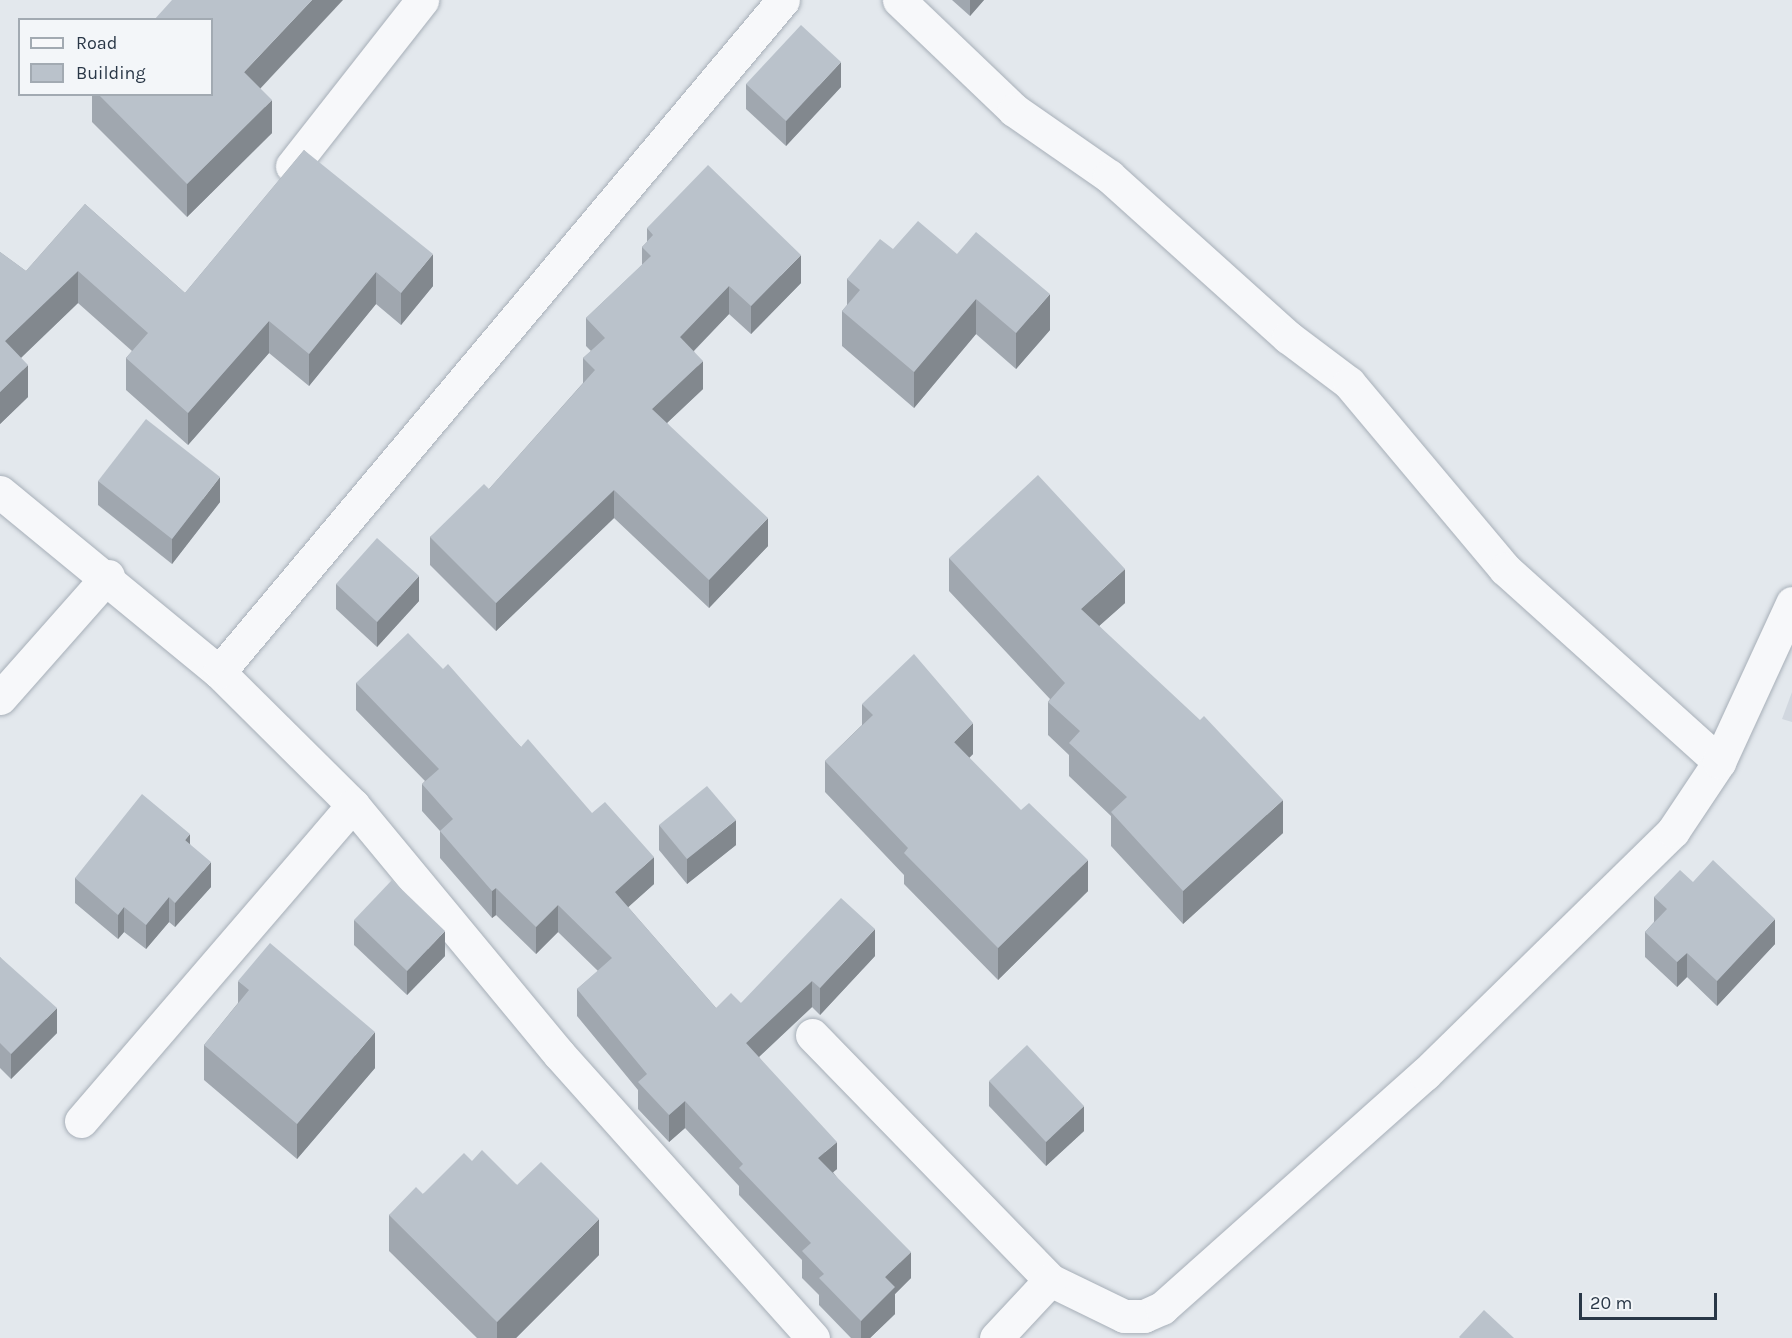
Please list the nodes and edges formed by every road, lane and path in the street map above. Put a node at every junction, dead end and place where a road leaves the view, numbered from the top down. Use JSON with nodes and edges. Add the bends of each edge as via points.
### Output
{"nodes":[{"id":1,"x":422,"y":0,"type":"edge"},
{"id":2,"x":783,"y":0,"type":"edge"},
{"id":3,"x":899,"y":0,"type":"edge"},
{"id":4,"x":292,"y":166,"type":"edge"},
{"id":5,"x":0,"y":492,"type":"edge"},
{"id":6,"x":108,"y":576,"type":"junction"},
{"id":7,"x":1792,"y":603,"type":"edge"},
{"id":8,"x":219,"y":672,"type":"junction"},
{"id":9,"x":0,"y":699,"type":"edge"},
{"id":10,"x":1719,"y":762,"type":"junction"},
{"id":11,"x":353,"y":805,"type":"junction"},
{"id":12,"x":812,"y":1035,"type":"dead end"},
{"id":13,"x":81,"y":1121,"type":"dead end"},
{"id":14,"x":1050,"y":1280,"type":"junction"},
{"id":15,"x":813,"y":1338,"type":"edge"},
{"id":16,"x":996,"y":1338,"type":"edge"}],
"edges":[{"from":1,"to":4,"type":"street"},
{"from":2,"to":8,"type":"street"},
{"from":3,"to":10,"type":"street","via":[[1014,110],[1109,176],[1288,337],[1349,383],[1505,569]]},
{"from":5,"to":6,"type":"street"},
{"from":6,"to":8,"type":"street"},
{"from":6,"to":9,"type":"street"},
{"from":7,"to":10,"type":"street"},
{"from":8,"to":11,"type":"street"},
{"from":10,"to":14,"type":"street","via":[[1673,831],[1616,890],[1425,1074],[1162,1308],[1144,1316],[1124,1316]]},
{"from":11,"to":13,"type":"street"},
{"from":11,"to":15,"type":"street","via":[[559,1054]]},
{"from":12,"to":14,"type":"street"},
{"from":14,"to":16,"type":"street"}]}
